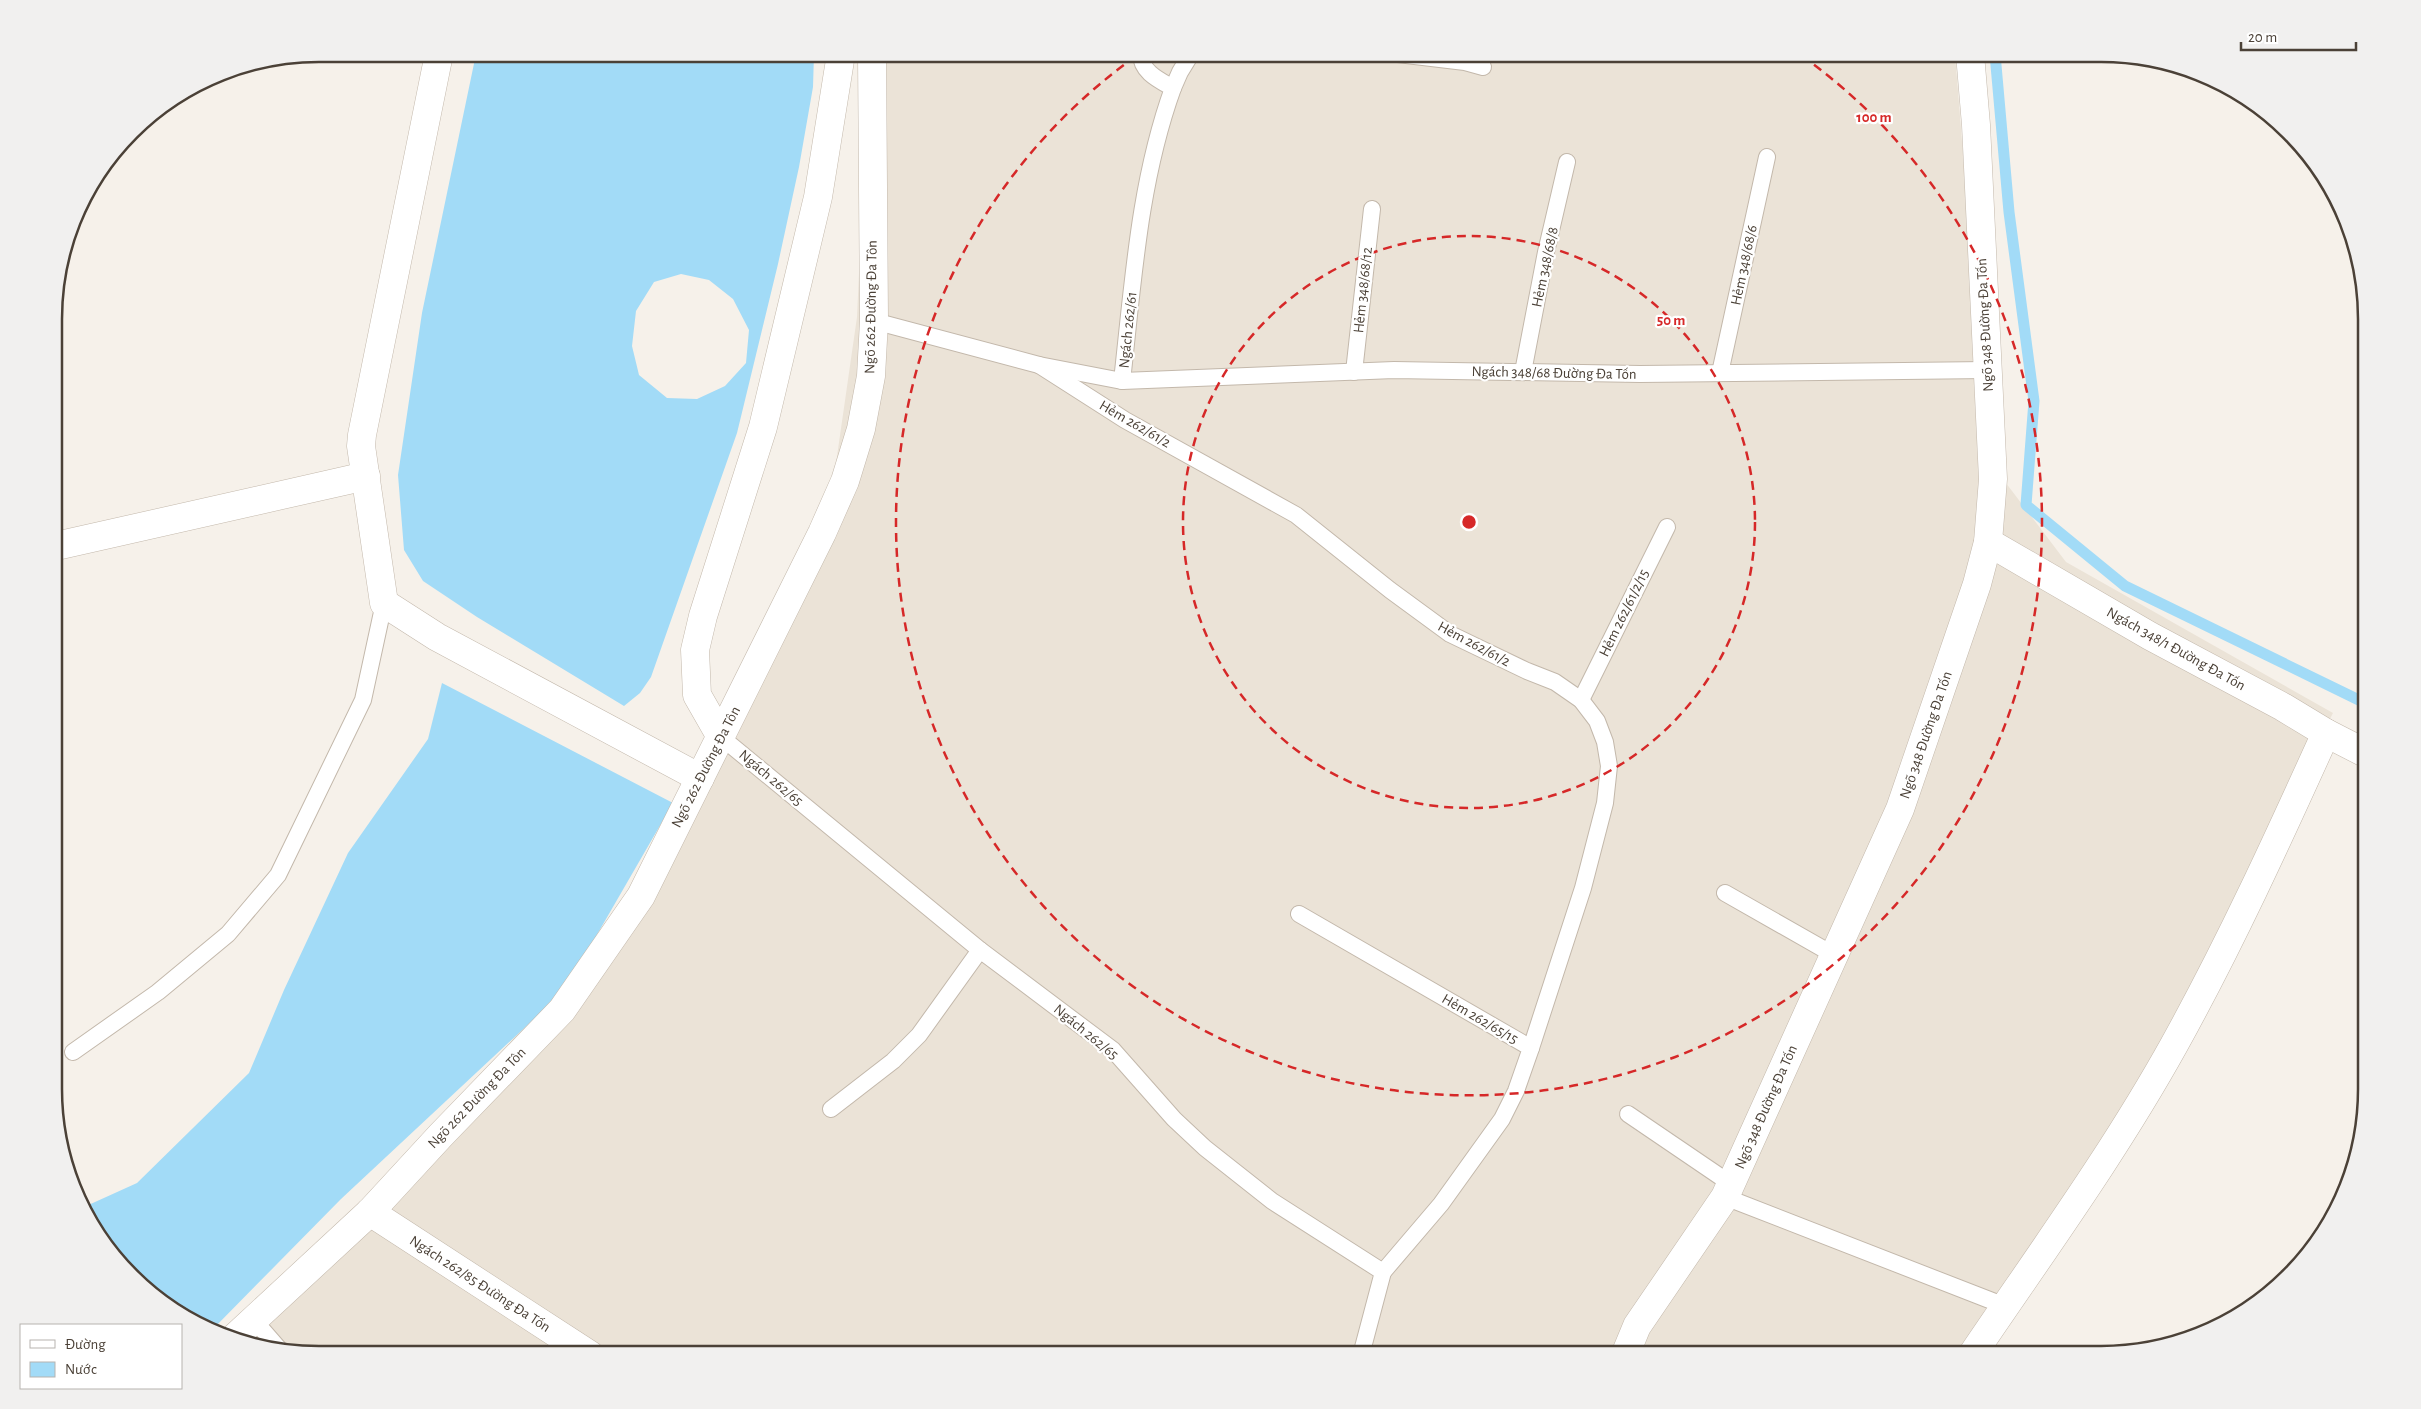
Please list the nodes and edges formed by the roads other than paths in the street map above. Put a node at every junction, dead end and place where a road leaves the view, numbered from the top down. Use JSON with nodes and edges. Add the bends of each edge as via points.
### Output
{"nodes":[{"id":1,"x":437,"y":62,"type":"edge"},
{"id":2,"x":841,"y":62,"type":"edge"},
{"id":3,"x":872,"y":62,"type":"edge"},
{"id":4,"x":1144,"y":62,"type":"edge"},
{"id":5,"x":1186,"y":62,"type":"edge"},
{"id":6,"x":1454,"y":62,"type":"edge"},
{"id":7,"x":1971,"y":62,"type":"edge"},
{"id":8,"x":1482,"y":66,"type":"dead end"},
{"id":9,"x":1173,"y":88,"type":"junction"},
{"id":10,"x":1767,"y":157,"type":"dead end"},
{"id":11,"x":1567,"y":162,"type":"dead end"},
{"id":12,"x":1372,"y":208,"type":"dead end"},
{"id":13,"x":874,"y":321,"type":"junction"},
{"id":14,"x":1039,"y":365,"type":"junction"},
{"id":15,"x":1987,"y":370,"type":"junction"},
{"id":16,"x":1354,"y":372,"type":"junction"},
{"id":17,"x":1523,"y":372,"type":"junction"},
{"id":18,"x":1720,"y":373,"type":"junction"},
{"id":19,"x":1122,"y":381,"type":"junction"},
{"id":20,"x":366,"y":476,"type":"junction"},
{"id":21,"x":1667,"y":527,"type":"dead end"},
{"id":22,"x":1988,"y":542,"type":"junction"},
{"id":23,"x":62,"y":545,"type":"edge"},
{"id":24,"x":384,"y":604,"type":"junction"},
{"id":25,"x":1581,"y":700,"type":"junction"},
{"id":26,"x":2326,"y":733,"type":"junction"},
{"id":27,"x":721,"y":737,"type":"junction"},
{"id":28,"x":2358,"y":749,"type":"edge"},
{"id":29,"x":700,"y":778,"type":"junction"},
{"id":30,"x":1726,"y":892,"type":"dead end"},
{"id":31,"x":1299,"y":914,"type":"dead end"},
{"id":32,"x":980,"y":950,"type":"junction"},
{"id":33,"x":1834,"y":955,"type":"junction"},
{"id":34,"x":1531,"y":1048,"type":"junction"},
{"id":35,"x":73,"y":1052,"type":"dead end"},
{"id":36,"x":831,"y":1109,"type":"dead end"},
{"id":37,"x":1628,"y":1114,"type":"dead end"},
{"id":38,"x":1728,"y":1190,"type":"junction"},
{"id":39,"x":370,"y":1212,"type":"junction"},
{"id":40,"x":1382,"y":1272,"type":"junction"},
{"id":41,"x":2005,"y":1306,"type":"junction"},
{"id":42,"x":253,"y":1319,"type":"junction"},
{"id":43,"x":239,"y":1333,"type":"edge"},
{"id":44,"x":273,"y":1343,"type":"edge"},
{"id":45,"x":576,"y":1346,"type":"edge"},
{"id":46,"x":1363,"y":1346,"type":"edge"},
{"id":47,"x":1629,"y":1346,"type":"edge"},
{"id":48,"x":1978,"y":1346,"type":"edge"}],
"edges":[{"from":1,"to":20,"type":"street","via":[[362,435]]},
{"from":2,"to":27,"type":"street","via":[[818,196],[765,418],[695,650],[697,695]]},
{"from":3,"to":13,"type":"street","name":"Ngõ 262 Đường Đa Tôn"},
{"from":4,"to":9,"type":"lane","via":[[1154,77]]},
{"from":5,"to":9,"type":"lane","name":"Ngách 262/61"},
{"from":6,"to":8,"type":"lane"},
{"from":7,"to":15,"type":"street","name":"Ngõ 348 Đường Đa Tốn"},
{"from":9,"to":19,"type":"lane","name":"Ngách 262/61","via":[[1140,221]]},
{"from":10,"to":18,"type":"lane","name":"Hẻm 348/68/6"},
{"from":11,"to":17,"type":"lane","name":"Hẻm 348/68/8"},
{"from":12,"to":16,"type":"lane","name":"Hẻm 348/68/12"},
{"from":13,"to":14,"type":"lane","name":"Ngách 262/61"},
{"from":13,"to":27,"type":"street","name":"Ngõ 262 Đường Đa Tôn","via":[[863,420],[845,480]]},
{"from":14,"to":19,"type":"lane","name":"Ngách 262/61"},
{"from":14,"to":25,"type":"lane","name":"Hẻm 262/61/2","via":[[1125,420],[1296,515],[1450,634],[1555,682]]},
{"from":15,"to":18,"type":"lane","name":"Ngách 348/68 Đường Đa Tốn"},
{"from":15,"to":22,"type":"street","name":"Ngõ 348 Đường Đa Tốn","via":[[1993,479]]},
{"from":16,"to":17,"type":"lane","name":"Ngách 348/68 Đường Đa Tốn"},
{"from":16,"to":19,"type":"lane","name":"Ngách 348/68 Đường Đa Tốn"},
{"from":17,"to":18,"type":"lane","name":"Ngách 348/68 Đường Đa Tốn"},
{"from":20,"to":23,"type":"street"},
{"from":20,"to":24,"type":"street"},
{"from":21,"to":25,"type":"lane","name":"Hẻm 262/61/2/15"},
{"from":22,"to":26,"type":"street","name":"Ngách 348/1 Đường Đa Tốn"},
{"from":22,"to":33,"type":"street","name":"Ngõ 348 Đường Đa Tốn","via":[[1977,584],[1900,810]]},
{"from":24,"to":29,"type":"street","via":[[437,637]]},
{"from":24,"to":35,"type":"lane","via":[[363,700],[278,875],[228,934],[158,992]]},
{"from":25,"to":34,"type":"lane","name":"Hẻm 262/61/2","via":[[1598,721],[1605,742],[1609,766],[1605,803],[1583,888]]},
{"from":26,"to":28,"type":"street","name":"Ngách 348/1 Đường Đa Tốn"},
{"from":26,"to":41,"type":"street","via":[[2263,872],[2174,1046],[2079,1200]]},
{"from":27,"to":29,"type":"street","name":"Ngõ 262 Đường Đa Tôn"},
{"from":27,"to":32,"type":"lane","name":"Ngách 262/65"},
{"from":29,"to":39,"type":"street","name":"Ngõ 262 Đường Đa Tôn","via":[[641,896],[562,1010]]},
{"from":30,"to":33,"type":"lane"},
{"from":31,"to":34,"type":"lane","name":"Hẻm 262/65/15"},
{"from":32,"to":36,"type":"lane","via":[[919,1034],[893,1061]]},
{"from":32,"to":40,"type":"lane","name":"Ngách 262/65","via":[[1113,1050],[1174,1119],[1205,1148],[1272,1201]]},
{"from":33,"to":38,"type":"street","name":"Ngõ 348 Đường Đa Tốn"},
{"from":34,"to":40,"type":"lane","name":"Hẻm 262/65/15","via":[[1502,1120],[1442,1204]]},
{"from":37,"to":38,"type":"lane"},
{"from":38,"to":41,"type":"lane"},
{"from":38,"to":47,"type":"street","name":"Ngõ 348 Đường Đa Tốn","via":[[1637,1326]]},
{"from":39,"to":42,"type":"street","name":"Ngõ 262 Đường Đa Tôn"},
{"from":39,"to":45,"type":"street","name":"Ngách 262/85 Đường Đa Tốn"},
{"from":40,"to":46,"type":"lane"},
{"from":41,"to":48,"type":"street"},
{"from":42,"to":43,"type":"street","name":"Ngõ 262 Đường Đa Tôn"},
{"from":42,"to":44,"type":"lane"}]}
